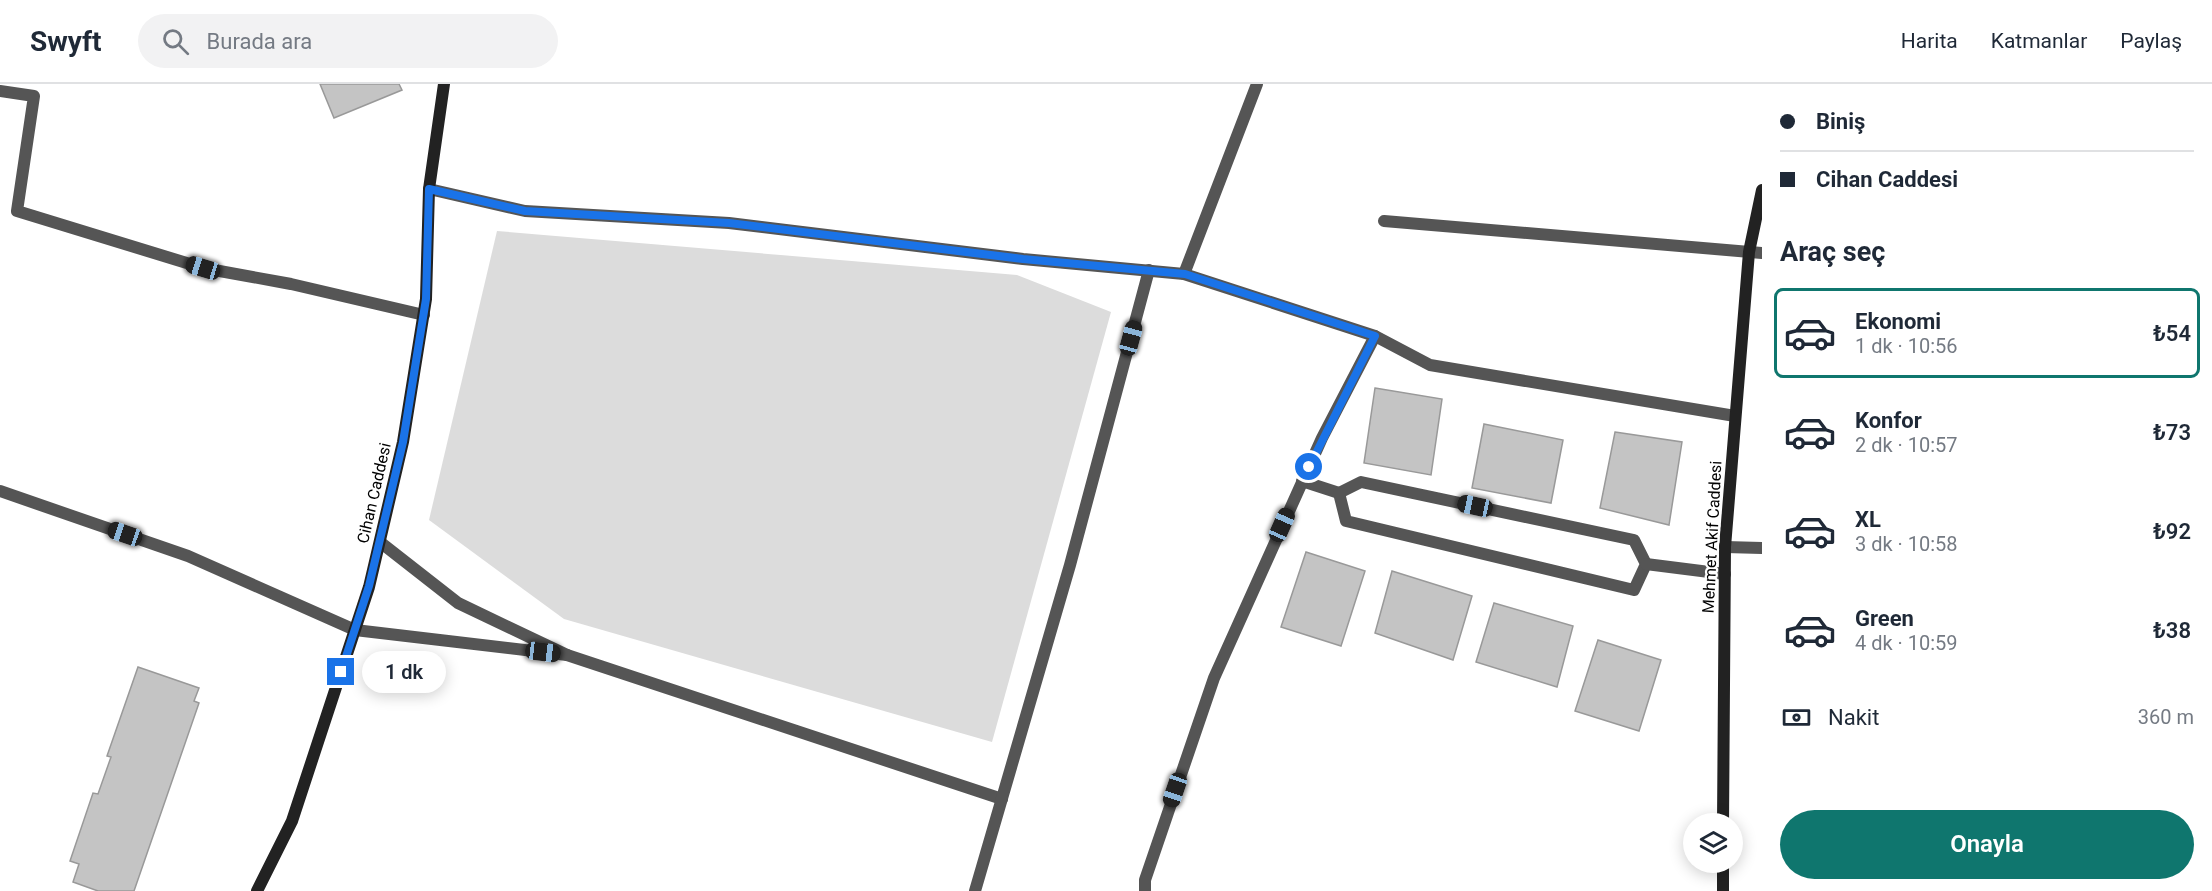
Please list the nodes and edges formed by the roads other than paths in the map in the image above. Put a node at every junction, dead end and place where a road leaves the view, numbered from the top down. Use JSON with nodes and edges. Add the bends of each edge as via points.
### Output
{"nodes":[{"id":1,"x":444,"y":84,"type":"edge"},
{"id":2,"x":1257,"y":84,"type":"edge"},
{"id":3,"x":0,"y":91,"type":"edge"},
{"id":4,"x":429,"y":189,"type":"junction"},
{"id":5,"x":1762,"y":190,"type":"edge"},
{"id":6,"x":1384,"y":221,"type":"dead end"},
{"id":7,"x":1756,"y":253,"type":"edge"},
{"id":8,"x":1149,"y":270,"type":"junction"},
{"id":9,"x":1185,"y":274,"type":"junction"},
{"id":10,"x":424,"y":315,"type":"junction"},
{"id":11,"x":1375,"y":336,"type":"junction"},
{"id":12,"x":1735,"y":416,"type":"junction"},
{"id":13,"x":1302,"y":481,"type":"junction"},
{"id":14,"x":0,"y":491,"type":"edge"},
{"id":15,"x":1339,"y":493,"type":"junction"},
{"id":16,"x":380,"y":542,"type":"junction"},
{"id":17,"x":1725,"y":547,"type":"junction"},
{"id":18,"x":1762,"y":548,"type":"edge"},
{"id":19,"x":1646,"y":564,"type":"junction"},
{"id":20,"x":1725,"y":574,"type":"junction"},
{"id":21,"x":355,"y":630,"type":"junction"},
{"id":22,"x":567,"y":655,"type":"junction"},
{"id":23,"x":1002,"y":798,"type":"junction"},
{"id":24,"x":1723,"y":813,"type":"edge"},
{"id":25,"x":1723,"y":873,"type":"edge"},
{"id":26,"x":257,"y":891,"type":"edge"},
{"id":27,"x":975,"y":891,"type":"edge"},
{"id":28,"x":1145,"y":891,"type":"edge"},
{"id":29,"x":1723,"y":891,"type":"edge"}],
"edges":[{"from":1,"to":4,"type":"street","name":"Cihan Caddesi"},
{"from":2,"to":9,"type":"street"},
{"from":3,"to":10,"type":"street","via":[[34,96],[17,211],[203,268]]},
{"from":4,"to":8,"type":"street","via":[[525,211],[729,223],[1023,259]]},
{"from":4,"to":10,"type":"street","name":"Cihan Caddesi"},
{"from":5,"to":7,"type":"street","name":"Mehmet Akif Caddesi"},
{"from":6,"to":7,"type":"street"},
{"from":7,"to":12,"type":"street","name":"Mehmet Akif Caddesi"},
{"from":8,"to":9,"type":"street"},
{"from":8,"to":23,"type":"street","via":[[1070,565]]},
{"from":9,"to":11,"type":"street"},
{"from":10,"to":16,"type":"street","name":"Cihan Caddesi","via":[[403,442]]},
{"from":11,"to":12,"type":"street","via":[[1430,365]]},
{"from":11,"to":13,"type":"street"},
{"from":12,"to":17,"type":"street","name":"Mehmet Akif Caddesi"},
{"from":13,"to":15,"type":"street"},
{"from":13,"to":28,"type":"street","via":[[1214,678],[1145,880]]},
{"from":14,"to":21,"type":"street","via":[[188,556]]},
{"from":15,"to":19,"type":"street","via":[[1361,482],[1634,540]]},
{"from":15,"to":19,"type":"street","via":[[1346,520],[1634,590]]},
{"from":16,"to":21,"type":"street","name":"Cihan Caddesi"},
{"from":16,"to":22,"type":"street","via":[[458,603]]},
{"from":17,"to":18,"type":"street"},
{"from":17,"to":20,"type":"street","name":"Mehmet Akif Caddesi"},
{"from":19,"to":20,"type":"street"},
{"from":20,"to":24,"type":"street","name":"Mehmet Akif Caddesi"},
{"from":21,"to":22,"type":"street"},
{"from":21,"to":26,"type":"street","name":"Cihan Caddesi","via":[[292,821]]},
{"from":22,"to":23,"type":"street"},
{"from":23,"to":27,"type":"street"},
{"from":25,"to":29,"type":"street"}]}
